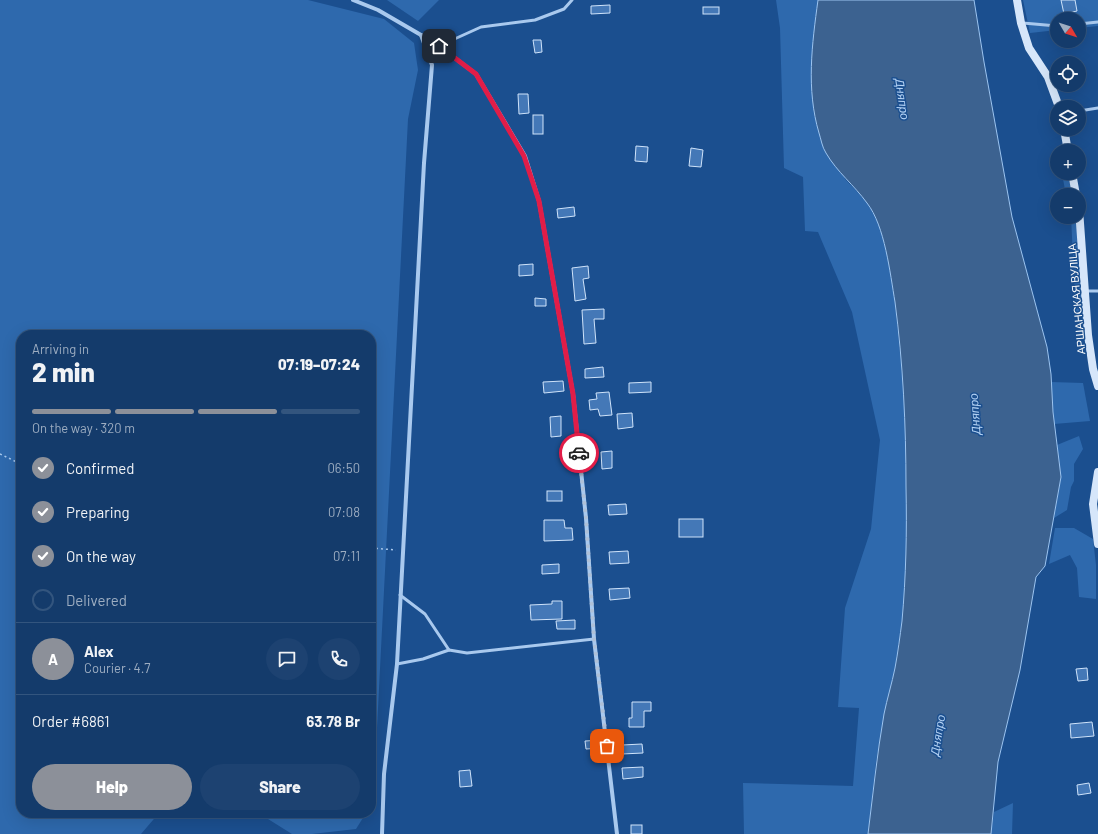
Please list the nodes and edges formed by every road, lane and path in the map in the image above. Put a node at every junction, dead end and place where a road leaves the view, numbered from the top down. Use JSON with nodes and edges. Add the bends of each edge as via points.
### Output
{"nodes":[{"id":1,"x":353,"y":0,"type":"edge"},
{"id":2,"x":572,"y":0,"type":"edge"},
{"id":3,"x":1017,"y":0,"type":"edge"},
{"id":4,"x":1098,"y":22,"type":"edge"},
{"id":5,"x":1021,"y":23,"type":"junction"},
{"id":6,"x":1086,"y":23,"type":"edge"},
{"id":7,"x":1050,"y":25,"type":"edge"},
{"id":8,"x":421,"y":35,"type":"junction"},
{"id":9,"x":439,"y":46,"type":"junction"},
{"id":10,"x":1056,"y":100,"type":"edge"},
{"id":11,"x":1098,"y":108,"type":"edge"},
{"id":12,"x":1086,"y":110,"type":"edge"},
{"id":13,"x":1080,"y":224,"type":"edge"},
{"id":14,"x":1085,"y":291,"type":"junction"},
{"id":15,"x":1098,"y":291,"type":"edge"},
{"id":16,"x":1098,"y":386,"type":"edge"},
{"id":17,"x":0,"y":454,"type":"edge"},
{"id":18,"x":16,"y":462,"type":"edge"},
{"id":19,"x":1098,"y":472,"type":"edge"},
{"id":20,"x":1098,"y":544,"type":"edge"},
{"id":21,"x":376,"y":548,"type":"edge"},
{"id":22,"x":402,"y":550,"type":"junction"},
{"id":23,"x":400,"y":595,"type":"junction"},
{"id":24,"x":594,"y":639,"type":"junction"},
{"id":25,"x":449,"y":650,"type":"junction"},
{"id":26,"x":396,"y":664,"type":"junction"},
{"id":27,"x":382,"y":834,"type":"edge"},
{"id":28,"x":617,"y":834,"type":"edge"}],
"edges":[{"from":1,"to":8,"type":"street","via":[[378,10]]},
{"from":2,"to":9,"type":"lane","via":[[564,9],[535,20],[481,27]]},
{"from":3,"to":5,"type":"street"},
{"from":4,"to":6,"type":"lane"},
{"from":5,"to":7,"type":"lane"},
{"from":5,"to":10,"type":"street","via":[[1029,48],[1048,77]]},
{"from":8,"to":9,"type":"street"},
{"from":8,"to":22,"type":"street","via":[[432,65]]},
{"from":9,"to":24,"type":"street","via":[[476,74],[524,156],[539,201],[573,394],[586,518]]},
{"from":11,"to":12,"type":"lane"},
{"from":13,"to":14,"type":"street","name":"АРШАНСКАЯ ВУЛІЦА"},
{"from":14,"to":15,"type":"lane"},
{"from":14,"to":16,"type":"street","name":"АРШАНСКАЯ ВУЛІЦА","via":[[1088,335]]},
{"from":17,"to":18,"type":"path"},
{"from":19,"to":20,"type":"street","via":[[1093,504]]},
{"from":21,"to":22,"type":"path"},
{"from":22,"to":23,"type":"street"},
{"from":23,"to":25,"type":"lane","via":[[425,614]]},
{"from":23,"to":26,"type":"street"},
{"from":24,"to":25,"type":"lane","via":[[467,653]]},
{"from":24,"to":28,"type":"street"},
{"from":25,"to":26,"type":"lane","via":[[423,659]]},
{"from":26,"to":27,"type":"street","via":[[384,774]]}]}
